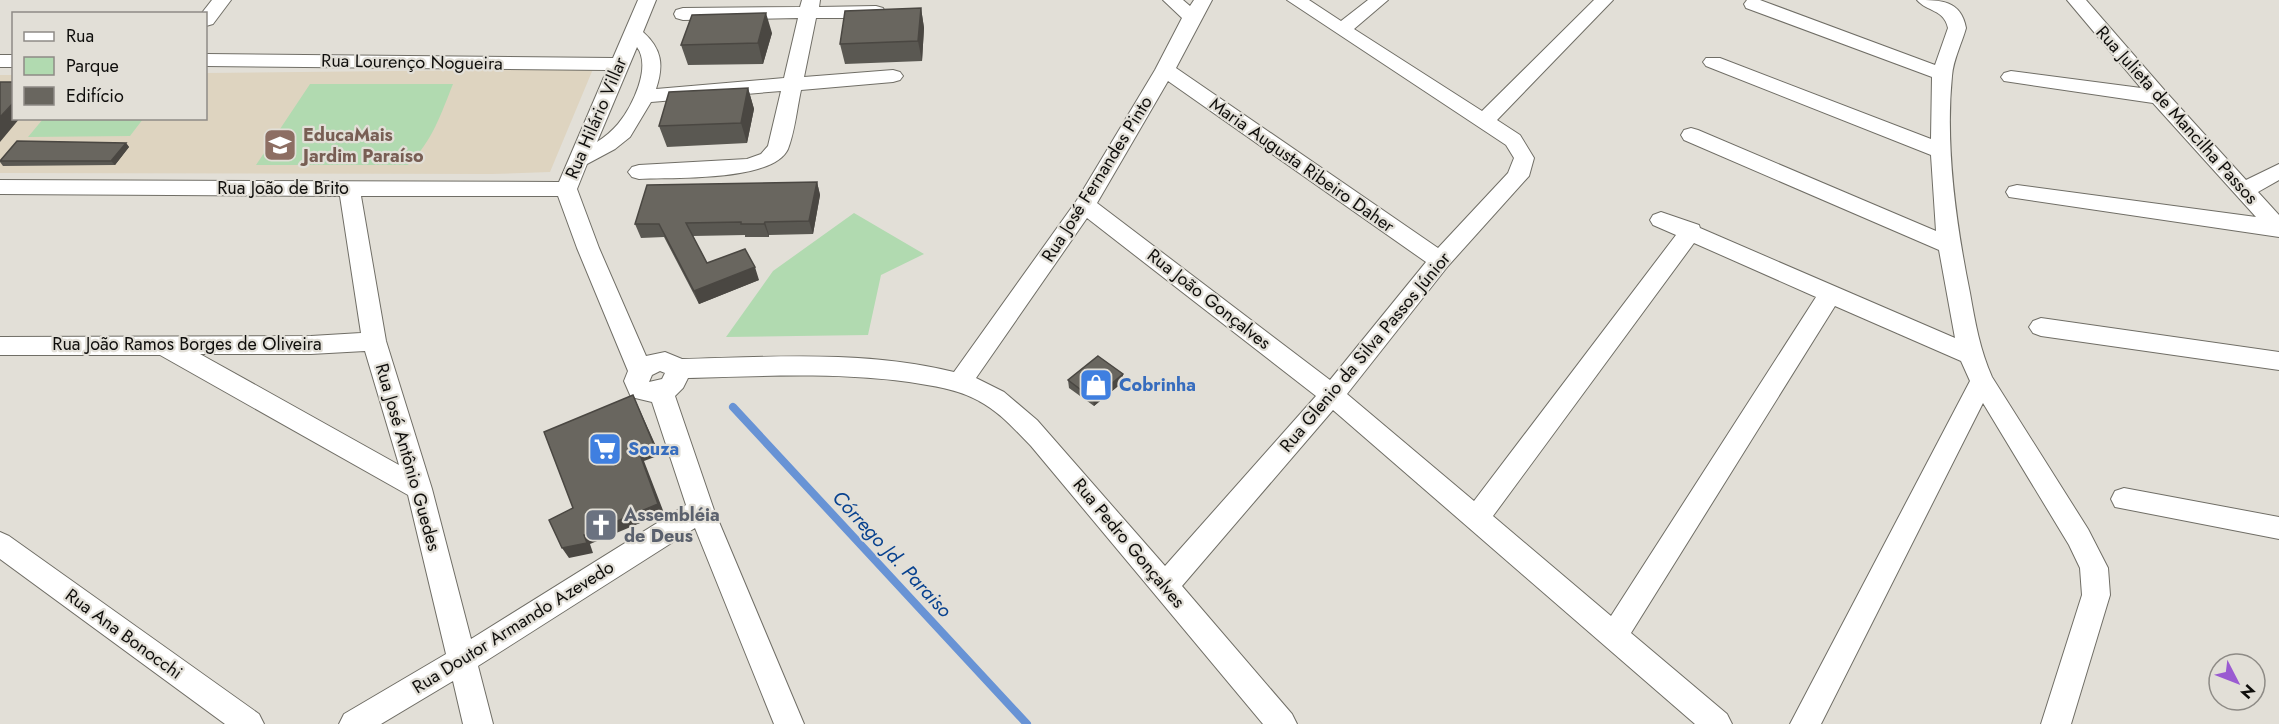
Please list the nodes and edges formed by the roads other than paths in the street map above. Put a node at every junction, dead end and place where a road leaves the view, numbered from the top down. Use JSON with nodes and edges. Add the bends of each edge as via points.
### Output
{"nodes":[{"id":1,"x":222,"y":0,"type":"edge"},
{"id":2,"x":647,"y":0,"type":"edge"},
{"id":3,"x":1172,"y":0,"type":"edge"},
{"id":4,"x":1296,"y":0,"type":"edge"},
{"id":5,"x":1379,"y":0,"type":"edge"},
{"id":6,"x":1604,"y":0,"type":"edge"},
{"id":7,"x":1926,"y":0,"type":"edge"},
{"id":8,"x":2076,"y":0,"type":"edge"},
{"id":9,"x":1753,"y":4,"type":"dead end"},
{"id":10,"x":810,"y":6,"type":"edge"},
{"id":11,"x":848,"y":6,"type":"edge"},
{"id":12,"x":1197,"y":9,"type":"edge"},
{"id":13,"x":894,"y":12,"type":"edge"},
{"id":14,"x":683,"y":14,"type":"dead end"},
{"id":15,"x":207,"y":19,"type":"edge"},
{"id":16,"x":1342,"y":30,"type":"junction"},
{"id":17,"x":633,"y":33,"type":"junction"},
{"id":18,"x":207,"y":60,"type":"edge"},
{"id":19,"x":1713,"y":62,"type":"dead end"},
{"id":20,"x":619,"y":64,"type":"junction"},
{"id":21,"x":1165,"y":70,"type":"junction"},
{"id":22,"x":1942,"y":74,"type":"junction"},
{"id":23,"x":893,"y":76,"type":"dead end"},
{"id":24,"x":2011,"y":77,"type":"dead end"},
{"id":25,"x":790,"y":83,"type":"junction"},
{"id":26,"x":643,"y":96,"type":"junction"},
{"id":27,"x":2159,"y":97,"type":"junction"},
{"id":28,"x":1484,"y":121,"type":"junction"},
{"id":29,"x":1691,"y":135,"type":"dead end"},
{"id":30,"x":1941,"y":152,"type":"junction"},
{"id":31,"x":578,"y":160,"type":"junction"},
{"id":32,"x":2279,"y":171,"type":"edge"},
{"id":33,"x":639,"y":172,"type":"dead end"},
{"id":34,"x":0,"y":187,"type":"edge"},
{"id":35,"x":350,"y":188,"type":"junction"},
{"id":36,"x":566,"y":189,"type":"junction"},
{"id":37,"x":2245,"y":190,"type":"junction"},
{"id":38,"x":2017,"y":192,"type":"dead end"},
{"id":39,"x":1085,"y":205,"type":"junction"},
{"id":40,"x":1661,"y":220,"type":"dead end"},
{"id":41,"x":2278,"y":228,"type":"edge"},
{"id":42,"x":1691,"y":231,"type":"junction"},
{"id":43,"x":1948,"y":245,"type":"junction"},
{"id":44,"x":1440,"y":260,"type":"junction"},
{"id":45,"x":1830,"y":294,"type":"junction"},
{"id":46,"x":2041,"y":327,"type":"dead end"},
{"id":47,"x":374,"y":341,"type":"junction"},
{"id":48,"x":161,"y":344,"type":"junction"},
{"id":49,"x":0,"y":346,"type":"edge"},
{"id":50,"x":1970,"y":355,"type":"junction"},
{"id":51,"x":2279,"y":361,"type":"edge"},
{"id":52,"x":678,"y":369,"type":"junction"},
{"id":53,"x":640,"y":370,"type":"junction"},
{"id":54,"x":1982,"y":381,"type":"junction"},
{"id":55,"x":960,"y":382,"type":"junction"},
{"id":56,"x":661,"y":392,"type":"junction"},
{"id":57,"x":1332,"y":394,"type":"junction"},
{"id":58,"x":419,"y":489,"type":"junction"},
{"id":59,"x":2124,"y":499,"type":"dead end"},
{"id":60,"x":701,"y":510,"type":"junction"},
{"id":61,"x":1476,"y":519,"type":"junction"},
{"id":62,"x":2279,"y":528,"type":"edge"},
{"id":63,"x":0,"y":544,"type":"edge"},
{"id":64,"x":1165,"y":586,"type":"junction"},
{"id":65,"x":1613,"y":637,"type":"junction"},
{"id":66,"x":462,"y":660,"type":"junction"},
{"id":67,"x":249,"y":724,"type":"edge"},
{"id":68,"x":354,"y":724,"type":"edge"},
{"id":69,"x":478,"y":724,"type":"edge"},
{"id":70,"x":789,"y":724,"type":"edge"},
{"id":71,"x":1282,"y":724,"type":"edge"},
{"id":72,"x":1717,"y":724,"type":"edge"},
{"id":73,"x":1805,"y":724,"type":"edge"},
{"id":74,"x":2056,"y":724,"type":"edge"}],
"edges":[{"from":1,"to":15,"type":"street"},
{"from":2,"to":17,"type":"street","name":"Rua Hilário Villar"},
{"from":3,"to":12,"type":"street"},
{"from":4,"to":16,"type":"street","name":"Rua Glenio da Silva Passos Júnior"},
{"from":5,"to":16,"type":"street"},
{"from":6,"to":28,"type":"street"},
{"from":7,"to":22,"type":"street","via":[[1943,7],[1956,20]]},
{"from":8,"to":27,"type":"street","name":"Rua Julieta de Mancilha Passos"},
{"from":9,"to":22,"type":"street"},
{"from":10,"to":11,"type":"street"},
{"from":10,"to":14,"type":"street"},
{"from":10,"to":25,"type":"street"},
{"from":11,"to":13,"type":"street"},
{"from":12,"to":21,"type":"street","name":"Rua José Fernandes Pinto"},
{"from":16,"to":28,"type":"street","name":"Rua Glenio da Silva Passos Júnior"},
{"from":17,"to":20,"type":"street","name":"Rua Hilário Villar"},
{"from":17,"to":26,"type":"street","via":[[646,44],[652,58]]},
{"from":18,"to":20,"type":"street","name":"Rua Lourenço Nogueira"},
{"from":19,"to":30,"type":"street"},
{"from":20,"to":31,"type":"street","name":"Rua Hilário Villar"},
{"from":21,"to":39,"type":"street","name":"Rua José Fernandes Pinto"},
{"from":21,"to":44,"type":"street","name":"Maria Augusta Ribeiro Daher"},
{"from":22,"to":30,"type":"street"},
{"from":23,"to":25,"type":"street"},
{"from":24,"to":27,"type":"street"},
{"from":25,"to":26,"type":"street"},
{"from":25,"to":33,"type":"street","via":[[778,148],[768,159],[749,166]]},
{"from":26,"to":31,"type":"street","via":[[623,132]]},
{"from":27,"to":37,"type":"street","name":"Rua Julieta de Mancilha Passos"},
{"from":28,"to":44,"type":"street","name":"Rua Glenio da Silva Passos Júnior","via":[[1513,140],[1524,158],[1518,176]]},
{"from":29,"to":43,"type":"street"},
{"from":30,"to":43,"type":"street"},
{"from":31,"to":36,"type":"street","name":"Rua Hilário Villar"},
{"from":32,"to":37,"type":"street"},
{"from":34,"to":35,"type":"street","name":"Rua João de Brito"},
{"from":35,"to":36,"type":"street","name":"Rua João de Brito"},
{"from":35,"to":47,"type":"street","name":"Rua José Antônio Guedes"},
{"from":36,"to":53,"type":"street","name":"Rua Hilário Villar"},
{"from":37,"to":41,"type":"street","name":"Rua Julieta de Mancilha Passos"},
{"from":38,"to":41,"type":"street"},
{"from":39,"to":55,"type":"street","name":"Rua José Fernandes Pinto"},
{"from":39,"to":57,"type":"street","name":"Rua João Gonçalves"},
{"from":40,"to":42,"type":"street"},
{"from":42,"to":45,"type":"street"},
{"from":42,"to":61,"type":"street"},
{"from":43,"to":50,"type":"street"},
{"from":44,"to":57,"type":"street","name":"Rua Glenio da Silva Passos Júnior"},
{"from":45,"to":50,"type":"street"},
{"from":45,"to":65,"type":"street"},
{"from":46,"to":51,"type":"street"},
{"from":47,"to":48,"type":"street","name":"Rua João Ramos Borges de Oliveira","via":[[311,345]]},
{"from":47,"to":58,"type":"street","name":"Rua José Antônio Guedes"},
{"from":48,"to":49,"type":"street","name":"Rua João Ramos Borges de Oliveira"},
{"from":48,"to":58,"type":"street"},
{"from":50,"to":54,"type":"street"},
{"from":52,"to":53,"type":"street","via":[[671,362],[658,361]]},
{"from":52,"to":55,"type":"street","name":"Rua Pedro Gonçalves","via":[[841,366]]},
{"from":52,"to":56,"type":"street","via":[[677,380]]},
{"from":53,"to":56,"type":"street","name":"Rua Hilário Villar","via":[[636,381],[640,390]]},
{"from":54,"to":73,"type":"street"},
{"from":54,"to":74,"type":"street","via":[[2079,537],[2094,568],[2096,595]]},
{"from":55,"to":64,"type":"street","name":"Rua Pedro Gonçalves","via":[[990,395],[1018,417]]},
{"from":56,"to":60,"type":"street"},
{"from":57,"to":61,"type":"street","name":"Rua João Gonçalves"},
{"from":57,"to":64,"type":"street","name":"Rua Glenio da Silva Passos Júnior"},
{"from":58,"to":66,"type":"street","name":"Rua José Antônio Guedes"},
{"from":59,"to":62,"type":"street"},
{"from":60,"to":66,"type":"street","name":"Rua Doutor Armando Azevedo"},
{"from":60,"to":70,"type":"street"},
{"from":61,"to":65,"type":"street","name":"Rua João Gonçalves"},
{"from":63,"to":67,"type":"street","name":"Rua Ana Bonocchi"},
{"from":64,"to":71,"type":"street","name":"Rua Pedro Gonçalves"},
{"from":65,"to":72,"type":"street","name":"Rua João Gonçalves"},
{"from":66,"to":68,"type":"street","name":"Rua Doutor Armando Azevedo"},
{"from":66,"to":69,"type":"street","name":"Rua José Antônio Guedes"}]}
